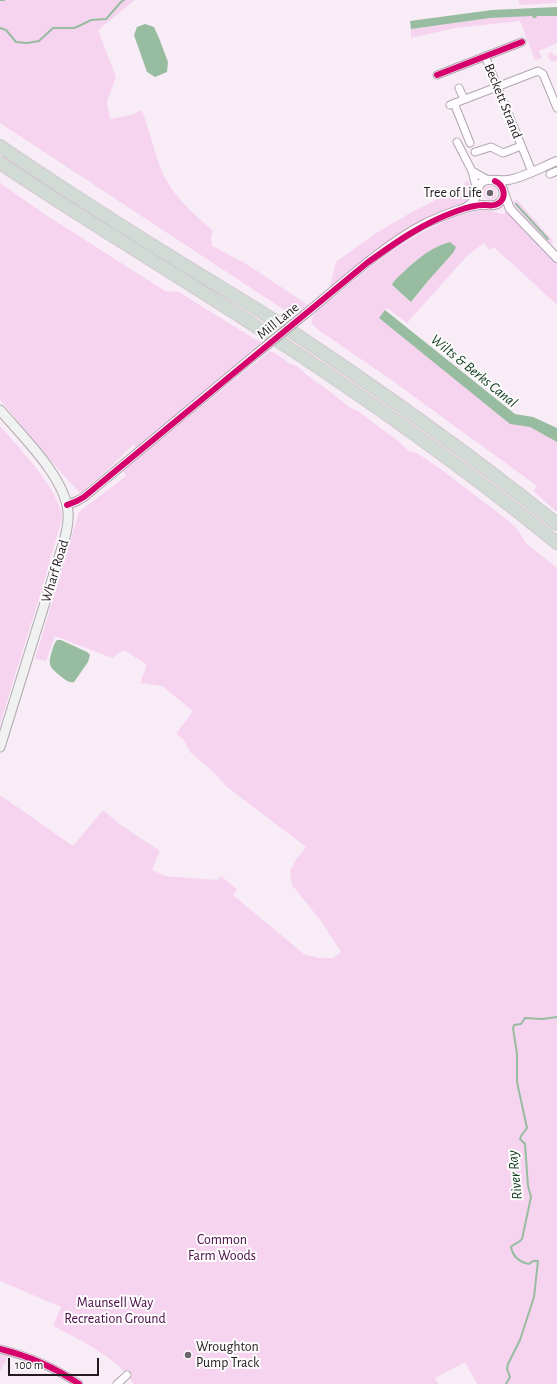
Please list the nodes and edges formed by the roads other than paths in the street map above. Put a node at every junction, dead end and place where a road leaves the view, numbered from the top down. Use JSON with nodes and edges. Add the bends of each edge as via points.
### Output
{"nodes":[{"id":1,"x":522,"y":42,"type":"dead end"},
{"id":2,"x":485,"y":56,"type":"junction"},
{"id":3,"x":437,"y":75,"type":"dead end"},
{"id":4,"x":497,"y":86,"type":"junction"},
{"id":5,"x":458,"y":88,"type":"dead end"},
{"id":6,"x":464,"y":99,"type":"junction"},
{"id":7,"x":557,"y":108,"type":"edge"},
{"id":8,"x":457,"y":142,"type":"dead end"},
{"id":9,"x":470,"y":143,"type":"dead end"},
{"id":10,"x":0,"y":146,"type":"edge"},
{"id":11,"x":521,"y":146,"type":"junction"},
{"id":12,"x":475,"y":152,"type":"dead end"},
{"id":13,"x":557,"y":161,"type":"edge"},
{"id":14,"x":0,"y":163,"type":"edge"},
{"id":15,"x":472,"y":171,"type":"junction"},
{"id":16,"x":557,"y":171,"type":"edge"},
{"id":17,"x":532,"y":172,"type":"junction"},
{"id":18,"x":550,"y":174,"type":"dead end"},
{"id":19,"x":516,"y":178,"type":"junction"},
{"id":20,"x":492,"y":180,"type":"junction"},
{"id":21,"x":477,"y":192,"type":"junction"},
{"id":22,"x":504,"y":192,"type":"junction"},
{"id":23,"x":485,"y":205,"type":"junction"},
{"id":24,"x":495,"y":206,"type":"junction"},
{"id":25,"x":464,"y":208,"type":"junction"},
{"id":26,"x":510,"y":208,"type":"junction"},
{"id":27,"x":555,"y":253,"type":"edge"},
{"id":28,"x":0,"y":410,"type":"edge"},
{"id":29,"x":67,"y":505,"type":"junction"},
{"id":30,"x":557,"y":524,"type":"edge"},
{"id":31,"x":557,"y":543,"type":"edge"},
{"id":32,"x":0,"y":747,"type":"edge"},
{"id":33,"x":0,"y":1349,"type":"edge"},
{"id":34,"x":127,"y":1374,"type":"dead end"},
{"id":35,"x":78,"y":1384,"type":"edge"},
{"id":36,"x":117,"y":1384,"type":"edge"}],
"edges":[{"from":1,"to":2,"type":"street","name":"Beckett Strand"},
{"from":2,"to":3,"type":"street","name":"Beckett Strand"},
{"from":2,"to":4,"type":"street","name":"Beckett Strand"},
{"from":4,"to":6,"type":"street"},
{"from":4,"to":7,"type":"street","via":[[540,71],[544,74]]},
{"from":4,"to":11,"type":"street","name":"Beckett Strand"},
{"from":5,"to":6,"type":"street"},
{"from":6,"to":9,"type":"street","via":[[452,104]]},
{"from":8,"to":15,"type":"street"},
{"from":10,"to":30,"type":"highway","via":[[71,194],[246,302],[346,369],[512,488]]},
{"from":11,"to":12,"type":"street","name":"Beckett Strand","via":[[503,152],[492,147]]},
{"from":11,"to":17,"type":"street","name":"Beckett Strand"},
{"from":13,"to":17,"type":"street"},
{"from":14,"to":31,"type":"highway","via":[[126,246],[336,378],[502,498]]},
{"from":15,"to":20,"type":"street"},
{"from":15,"to":21,"type":"street"},
{"from":16,"to":18,"type":"street"},
{"from":17,"to":19,"type":"street"},
{"from":19,"to":20,"type":"street"},
{"from":19,"to":22,"type":"street"},
{"from":20,"to":21,"type":"street","name":"Mill Lane","via":[[481,184]]},
{"from":20,"to":22,"type":"street","via":[[502,185]]},
{"from":21,"to":23,"type":"street","via":[[479,200]]},
{"from":21,"to":25,"type":"street","name":"Mill Lane"},
{"from":22,"to":24,"type":"street","via":[[502,200]]},
{"from":22,"to":26,"type":"street"},
{"from":23,"to":24,"type":"street","name":"Mill Lane"},
{"from":23,"to":25,"type":"street","name":"Mill Lane"},
{"from":24,"to":26,"type":"street","name":"Mill Lane"},
{"from":25,"to":29,"type":"street","name":"Mill Lane","bridge":true,"via":[[425,224],[367,263],[84,497]]},
{"from":26,"to":27,"type":"street"},
{"from":28,"to":29,"type":"main road","name":"Wharf Road","via":[[51,471]]},
{"from":29,"to":32,"type":"main road","name":"Wharf Road","via":[[66,533]]},
{"from":33,"to":35,"type":"street","via":[[34,1359]]},
{"from":34,"to":36,"type":"street"}]}
